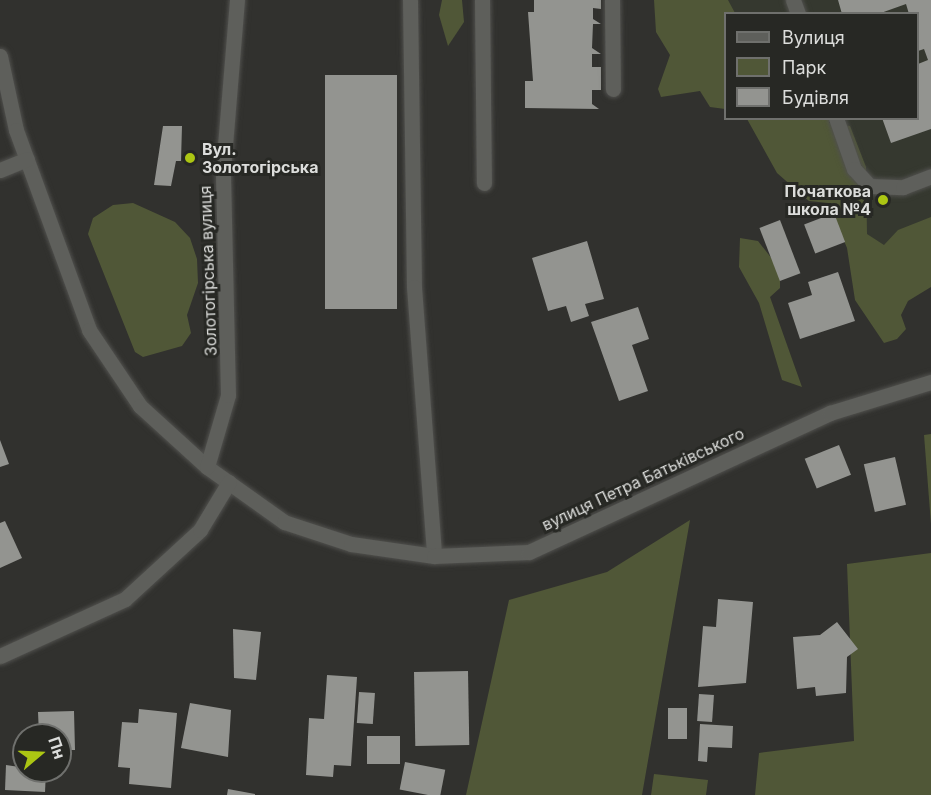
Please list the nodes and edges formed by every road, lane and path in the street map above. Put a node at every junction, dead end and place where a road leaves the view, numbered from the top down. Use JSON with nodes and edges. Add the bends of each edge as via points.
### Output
{"nodes":[{"id":1,"x":237,"y":0,"type":"edge"},
{"id":2,"x":410,"y":0,"type":"edge"},
{"id":3,"x":482,"y":0,"type":"edge"},
{"id":4,"x":612,"y":0,"type":"edge"},
{"id":5,"x":0,"y":56,"type":"edge"},
{"id":6,"x":613,"y":89,"type":"dead end"},
{"id":7,"x":837,"y":120,"type":"edge"},
{"id":8,"x":27,"y":159,"type":"junction"},
{"id":9,"x":0,"y":170,"type":"edge"},
{"id":10,"x":931,"y":176,"type":"edge"},
{"id":11,"x":484,"y":183,"type":"dead end"},
{"id":12,"x":931,"y":382,"type":"edge"},
{"id":13,"x":207,"y":467,"type":"junction"},
{"id":14,"x":229,"y":482,"type":"junction"},
{"id":15,"x":434,"y":556,"type":"junction"},
{"id":16,"x":0,"y":656,"type":"edge"}],
"edges":[{"from":1,"to":13,"type":"street","name":"Золотогірська вулиця","via":[[223,170],[228,395]]},
{"from":2,"to":15,"type":"street","via":[[414,287]]},
{"from":3,"to":11,"type":"street"},
{"from":4,"to":6,"type":"street"},
{"from":5,"to":8,"type":"street","name":"вулиця Петра Батьківського"},
{"from":7,"to":10,"type":"street","via":[[854,169],[870,186],[903,187]]},
{"from":8,"to":9,"type":"street"},
{"from":8,"to":13,"type":"street","name":"вулиця Петра Батьківського","via":[[89,330],[140,406]]},
{"from":12,"to":15,"type":"street","name":"вулиця Петра Батьківського","via":[[830,413],[529,552]]},
{"from":13,"to":14,"type":"street","name":"вулиця Петра Батьківського"},
{"from":14,"to":15,"type":"street","name":"вулиця Петра Батьківського","via":[[284,522],[351,544]]},
{"from":14,"to":16,"type":"street","via":[[200,530],[125,599]]}]}
